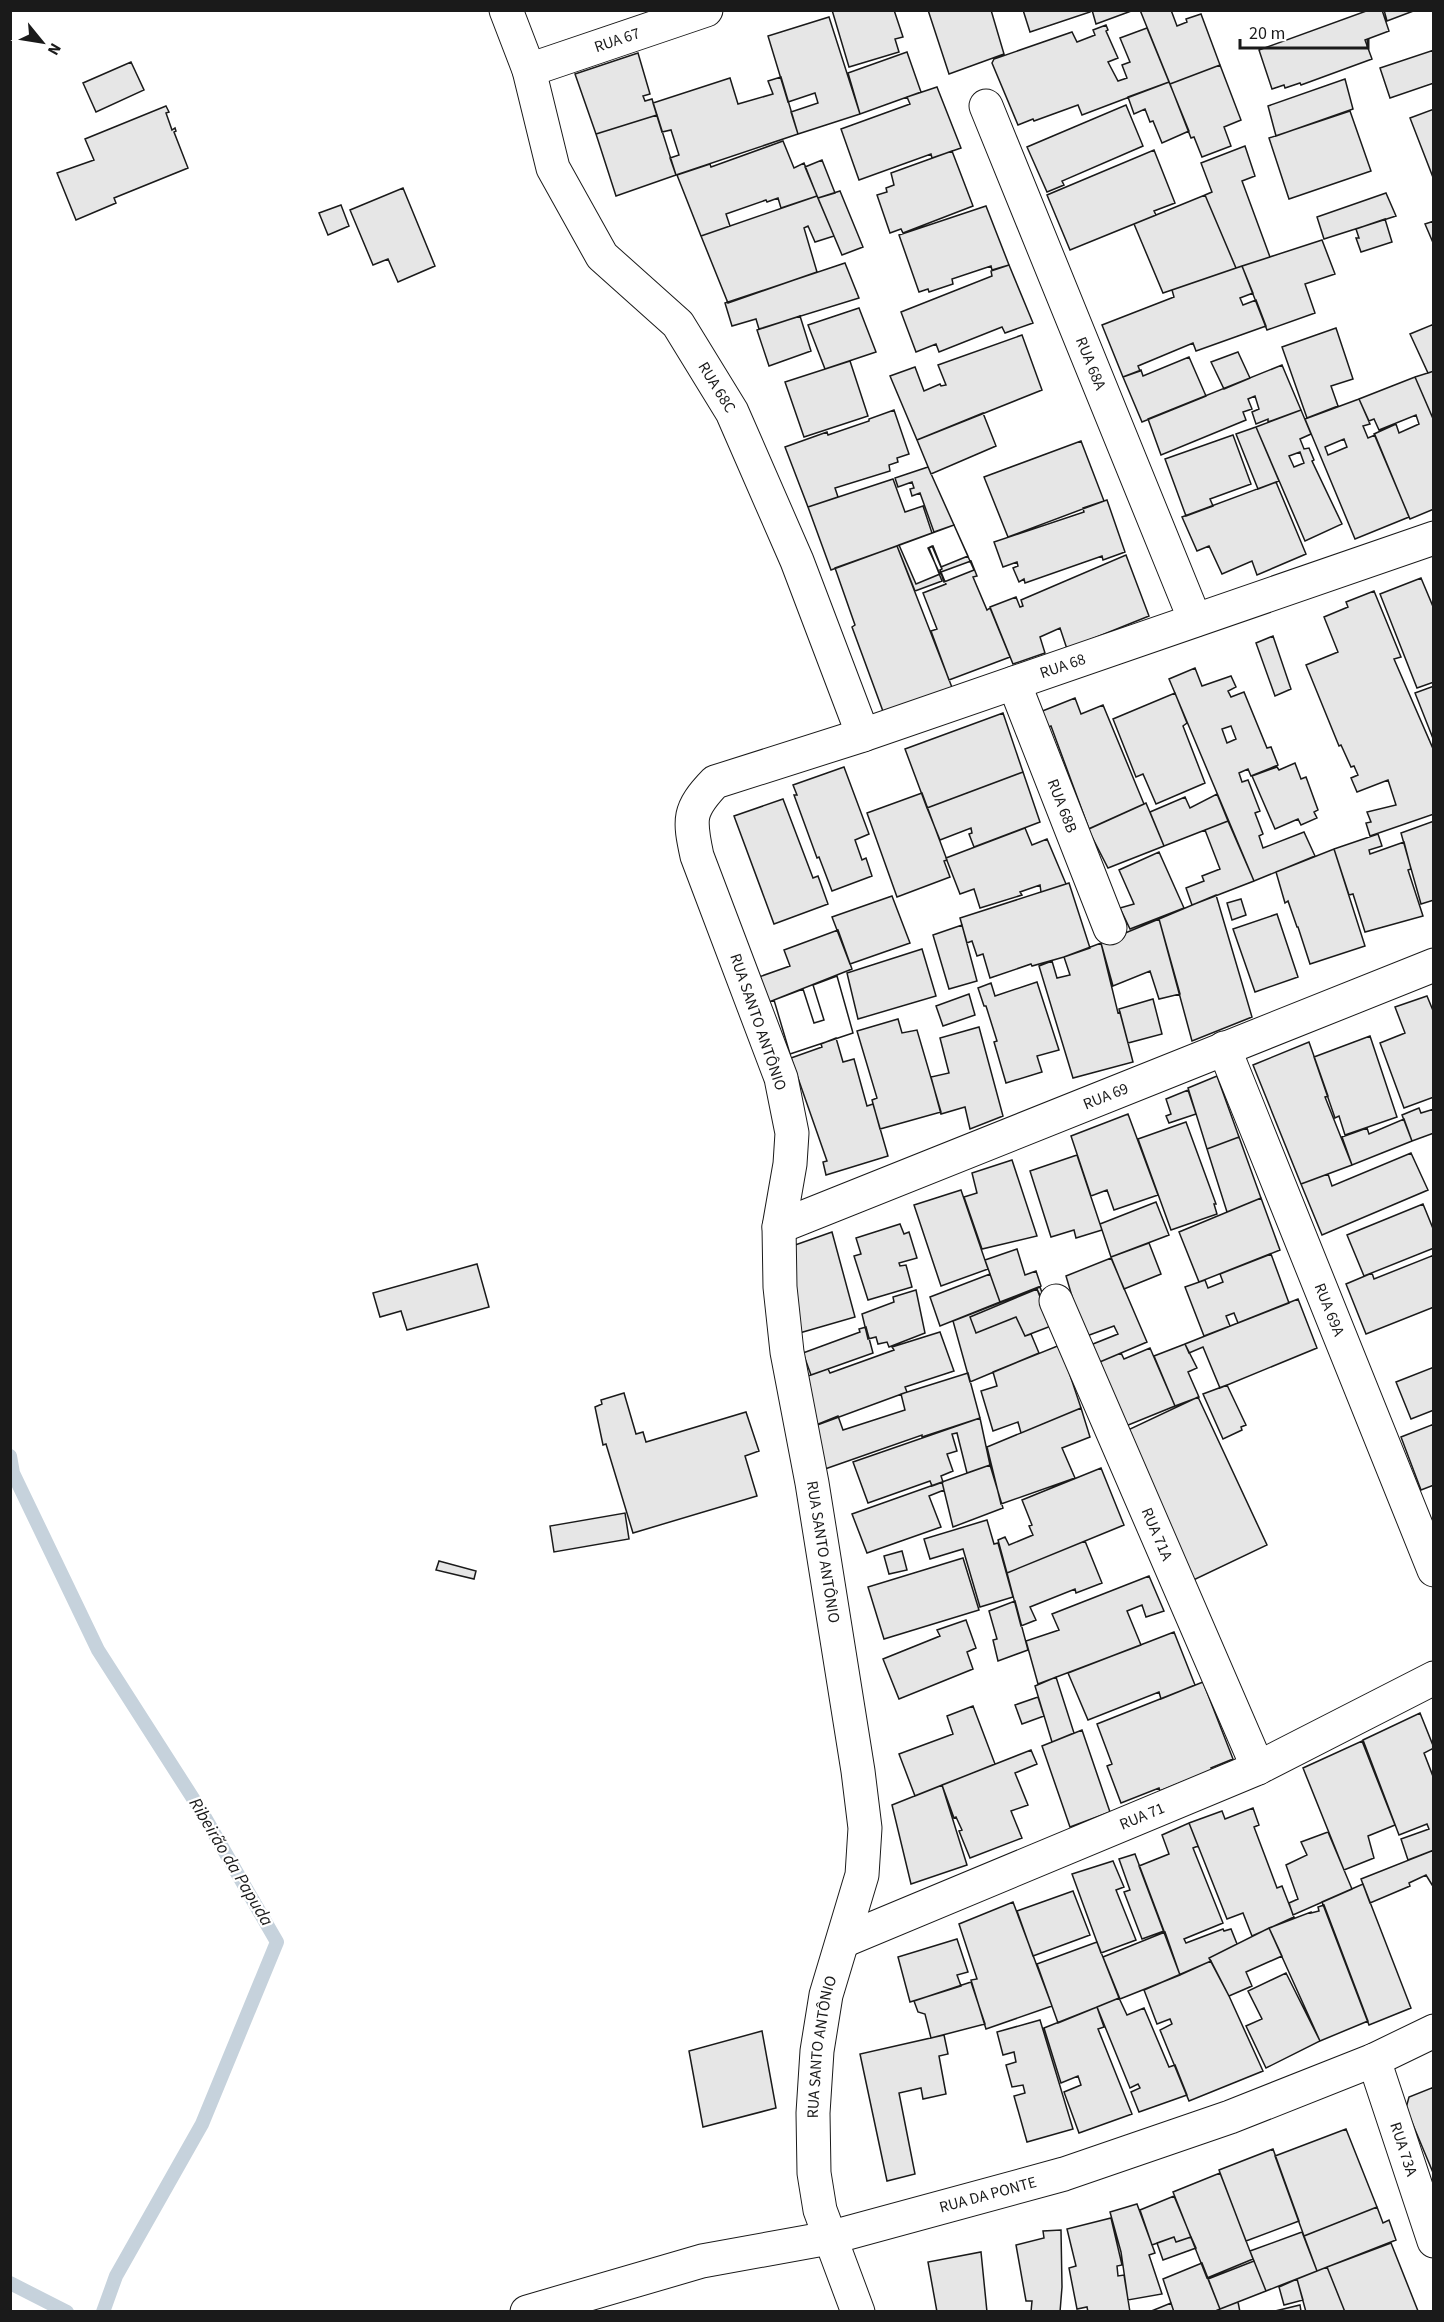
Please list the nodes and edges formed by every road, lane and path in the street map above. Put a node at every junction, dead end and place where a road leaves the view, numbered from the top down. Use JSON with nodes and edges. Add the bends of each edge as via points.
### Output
{"nodes":[{"id":1,"x":506,"y":10,"type":"edge"},
{"id":2,"x":706,"y":10,"type":"edge"},
{"id":3,"x":529,"y":70,"type":"junction"},
{"id":4,"x":986,"y":106,"type":"dead end"},
{"id":5,"x":1434,"y":538,"type":"edge"},
{"id":6,"x":1195,"y":620,"type":"junction"},
{"id":7,"x":1014,"y":684,"type":"junction"},
{"id":8,"x":863,"y":735,"type":"junction"},
{"id":9,"x":698,"y":799,"type":"joint"},
{"id":10,"x":1110,"y":928,"type":"dead end"},
{"id":11,"x":1434,"y":965,"type":"edge"},
{"id":12,"x":1224,"y":1048,"type":"junction"},
{"id":13,"x":779,"y":1227,"type":"junction"},
{"id":14,"x":1056,"y":1300,"type":"dead end"},
{"id":15,"x":1434,"y":1570,"type":"edge"},
{"id":16,"x":1434,"y":1678,"type":"edge"},
{"id":17,"x":1258,"y":1768,"type":"junction"},
{"id":18,"x":843,"y":1941,"type":"junction"},
{"id":19,"x":1434,"y":2031,"type":"edge"},
{"id":20,"x":1374,"y":2060,"type":"junction"},
{"id":21,"x":829,"y":2238,"type":"junction"},
{"id":22,"x":1434,"y":2241,"type":"edge"},
{"id":23,"x":527,"y":2312,"type":"edge"},
{"id":24,"x":858,"y":2312,"type":"edge"}],
"edges":[{"from":1,"to":3,"type":"street"},
{"from":2,"to":3,"type":"street","name":"RUA 67"},
{"from":3,"to":8,"type":"street","name":"RUA 68C","via":[[554,168],[602,256],[678,324],[732,412],[797,561]]},
{"from":4,"to":6,"type":"street","name":"RUA 68A"},
{"from":5,"to":6,"type":"street","name":"RUA 68"},
{"from":6,"to":7,"type":"street","name":"RUA 68"},
{"from":7,"to":8,"type":"street","name":"RUA 68"},
{"from":7,"to":10,"type":"street","name":"RUA 68B"},
{"from":8,"to":9,"type":"street","name":"RUA 68","via":[[715,782]]},
{"from":9,"to":13,"type":"street","name":"RUA SANTO ANTÔNIO","via":[[690,826],[697,856],[781,1078],[792,1133]]},
{"from":11,"to":12,"type":"street","name":"RUA 69"},
{"from":12,"to":13,"type":"street","name":"RUA 69"},
{"from":12,"to":15,"type":"street","name":"RUA 69A"},
{"from":13,"to":18,"type":"street","name":"RUA SANTO ANTÔNIO","via":[[787,1352],[812,1483],[865,1828],[862,1875]]},
{"from":14,"to":17,"type":"street","name":"RUA 71A"},
{"from":16,"to":17,"type":"street","name":"RUA 71"},
{"from":17,"to":18,"type":"street","name":"RUA 71"},
{"from":18,"to":21,"type":"street","name":"RUA SANTO ANTÔNIO","via":[[826,1995],[813,2113],[814,2174]]},
{"from":19,"to":20,"type":"street","name":"RUA DA PONTE"},
{"from":20,"to":21,"type":"street","name":"RUA DA PONTE","via":[[1230,2117],[1064,2174]]},
{"from":20,"to":22,"type":"street","name":"RUA 73A"},
{"from":21,"to":23,"type":"street","name":"RUA DA PONTE","via":[[702,2261]]},
{"from":21,"to":24,"type":"street","name":"RUA SANTO ANTÔNIO"}]}
